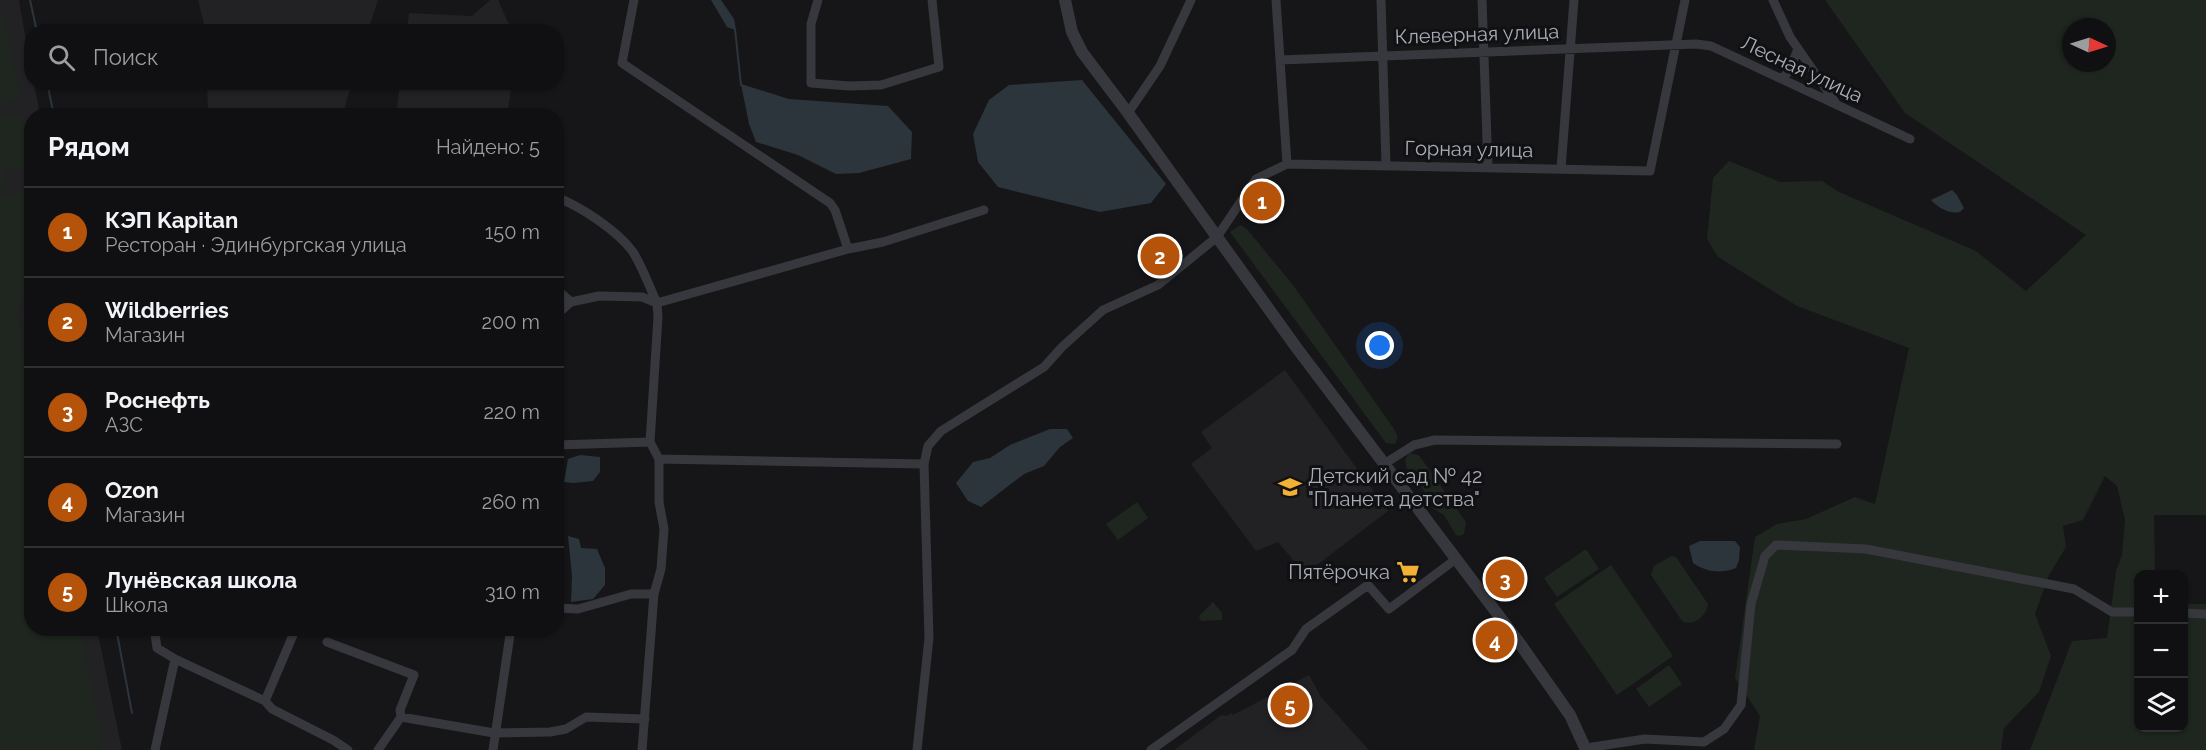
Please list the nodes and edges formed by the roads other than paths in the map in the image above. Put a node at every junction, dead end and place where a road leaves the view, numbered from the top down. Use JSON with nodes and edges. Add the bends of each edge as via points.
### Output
{"nodes":[{"id":1,"x":634,"y":0,"type":"edge"},
{"id":2,"x":818,"y":0,"type":"edge"},
{"id":3,"x":932,"y":0,"type":"edge"},
{"id":4,"x":1065,"y":0,"type":"edge"},
{"id":5,"x":1191,"y":0,"type":"edge"},
{"id":6,"x":1276,"y":0,"type":"edge"},
{"id":7,"x":1381,"y":0,"type":"edge"},
{"id":8,"x":1482,"y":0,"type":"edge"},
{"id":9,"x":1574,"y":0,"type":"edge"},
{"id":10,"x":1685,"y":0,"type":"edge"},
{"id":11,"x":1773,"y":0,"type":"edge"},
{"id":12,"x":1676,"y":45,"type":"junction"},
{"id":13,"x":1570,"y":48,"type":"junction"},
{"id":14,"x":1798,"y":49,"type":"junction"},
{"id":15,"x":1484,"y":53,"type":"junction"},
{"id":16,"x":1383,"y":56,"type":"junction"},
{"id":17,"x":1280,"y":60,"type":"junction"},
{"id":18,"x":1782,"y":79,"type":"junction"},
{"id":19,"x":1836,"y":104,"type":"junction"},
{"id":20,"x":1128,"y":113,"type":"junction"},
{"id":21,"x":1910,"y":139,"type":"dead end"},
{"id":22,"x":1287,"y":164,"type":"junction"},
{"id":23,"x":1386,"y":165,"type":"junction"},
{"id":24,"x":1488,"y":168,"type":"junction"},
{"id":25,"x":1561,"y":169,"type":"junction"},
{"id":26,"x":564,"y":201,"type":"edge"},
{"id":27,"x":984,"y":210,"type":"dead end"},
{"id":28,"x":1217,"y":237,"type":"junction"},
{"id":29,"x":848,"y":249,"type":"junction"},
{"id":30,"x":564,"y":296,"type":"edge"},
{"id":31,"x":571,"y":302,"type":"junction"},
{"id":32,"x":657,"y":303,"type":"junction"},
{"id":33,"x":564,"y":308,"type":"edge"},
{"id":34,"x":650,"y":442,"type":"junction"},
{"id":35,"x":1837,"y":444,"type":"dead end"},
{"id":36,"x":564,"y":445,"type":"edge"},
{"id":37,"x":659,"y":459,"type":"junction"},
{"id":38,"x":924,"y":464,"type":"junction"},
{"id":39,"x":1384,"y":464,"type":"junction"},
{"id":40,"x":1456,"y":559,"type":"junction"},
{"id":41,"x":654,"y":594,"type":"junction"},
{"id":42,"x":564,"y":608,"type":"edge"},
{"id":43,"x":2134,"y":612,"type":"edge"},
{"id":44,"x":2188,"y":613,"type":"edge"},
{"id":45,"x":2206,"y":614,"type":"edge"},
{"id":46,"x":155,"y":636,"type":"edge"},
{"id":47,"x":293,"y":636,"type":"edge"},
{"id":48,"x":510,"y":636,"type":"edge"},
{"id":49,"x":327,"y":642,"type":"dead end"},
{"id":50,"x":175,"y":659,"type":"junction"},
{"id":51,"x":265,"y":701,"type":"junction"},
{"id":52,"x":401,"y":717,"type":"junction"},
{"id":53,"x":645,"y":719,"type":"junction"},
{"id":54,"x":494,"y":733,"type":"junction"},
{"id":55,"x":1586,"y":749,"type":"edge"},
{"id":56,"x":155,"y":750,"type":"edge"},
{"id":57,"x":348,"y":750,"type":"edge"},
{"id":58,"x":378,"y":750,"type":"edge"},
{"id":59,"x":493,"y":750,"type":"edge"},
{"id":60,"x":642,"y":750,"type":"edge"},
{"id":61,"x":917,"y":750,"type":"edge"},
{"id":62,"x":1151,"y":750,"type":"edge"}],
"edges":[{"from":1,"to":29,"type":"street","via":[[622,63],[830,203]]},
{"from":2,"to":3,"type":"street","via":[[811,24],[811,83],[849,86],[881,85],[939,67]]},
{"from":4,"to":20,"type":"street","via":[[1072,32],[1082,52]]},
{"from":5,"to":20,"type":"street","via":[[1160,66]]},
{"from":6,"to":17,"type":"street"},
{"from":7,"to":16,"type":"street"},
{"from":8,"to":15,"type":"street"},
{"from":9,"to":13,"type":"street"},
{"from":10,"to":12,"type":"street"},
{"from":11,"to":14,"type":"street"},
{"from":12,"to":13,"type":"street","name":"Клеверная улица"},
{"from":12,"to":18,"type":"street","name":"Лесная улица","via":[[1711,46]]},
{"from":12,"to":25,"type":"street","name":"Горная улица","via":[[1650,171]]},
{"from":13,"to":15,"type":"street","name":"Клеверная улица"},
{"from":13,"to":25,"type":"street"},
{"from":14,"to":18,"type":"street"},
{"from":14,"to":19,"type":"street"},
{"from":15,"to":16,"type":"street","name":"Клеверная улица"},
{"from":15,"to":24,"type":"street"},
{"from":16,"to":17,"type":"street","name":"Клеверная улица"},
{"from":16,"to":23,"type":"street"},
{"from":17,"to":22,"type":"street"},
{"from":18,"to":19,"type":"street","name":"Лесная улица"},
{"from":19,"to":21,"type":"street","name":"Лесная улица"},
{"from":20,"to":28,"type":"street"},
{"from":22,"to":23,"type":"street","name":"Горная улица"},
{"from":22,"to":28,"type":"street","via":[[1256,179]]},
{"from":23,"to":24,"type":"street","name":"Горная улица"},
{"from":24,"to":25,"type":"street","name":"Горная улица"},
{"from":26,"to":32,"type":"street","via":[[610,230],[631,249]]},
{"from":27,"to":29,"type":"street"},
{"from":28,"to":38,"type":"street","via":[[1158,285],[1102,310],[1044,367],[941,431],[928,446]]},
{"from":28,"to":39,"type":"street"},
{"from":29,"to":32,"type":"street"},
{"from":30,"to":31,"type":"street"},
{"from":31,"to":32,"type":"street","via":[[599,296],[642,297]]},
{"from":31,"to":33,"type":"street"},
{"from":32,"to":34,"type":"street"},
{"from":34,"to":36,"type":"street"},
{"from":34,"to":37,"type":"street"},
{"from":35,"to":39,"type":"street","via":[[1435,440],[1414,445]]},
{"from":37,"to":38,"type":"street"},
{"from":37,"to":41,"type":"street","via":[[659,502],[664,530],[661,570]]},
{"from":38,"to":61,"type":"street","via":[[929,638]]},
{"from":39,"to":40,"type":"street"},
{"from":40,"to":55,"type":"street","via":[[1570,715]]},
{"from":40,"to":62,"type":"street","via":[[1389,609],[1368,585],[1306,629],[1292,650]]},
{"from":41,"to":42,"type":"street","via":[[630,594],[578,609]]},
{"from":41,"to":53,"type":"street"},
{"from":43,"to":55,"type":"street","via":[[2112,612],[2074,589],[1866,549],[1776,545],[1765,556],[1751,604],[1742,705],[1724,729],[1704,742],[1645,739]]},
{"from":44,"to":45,"type":"street"},
{"from":46,"to":50,"type":"street","via":[[157,648]]},
{"from":47,"to":51,"type":"street"},
{"from":48,"to":54,"type":"street"},
{"from":49,"to":52,"type":"street","via":[[414,675],[400,710]]},
{"from":50,"to":51,"type":"street"},
{"from":50,"to":56,"type":"street"},
{"from":51,"to":57,"type":"street","via":[[272,709]]},
{"from":52,"to":54,"type":"street"},
{"from":52,"to":58,"type":"street"},
{"from":53,"to":54,"type":"street","via":[[586,717],[566,729],[550,732]]},
{"from":53,"to":60,"type":"street"},
{"from":54,"to":59,"type":"street"}]}
